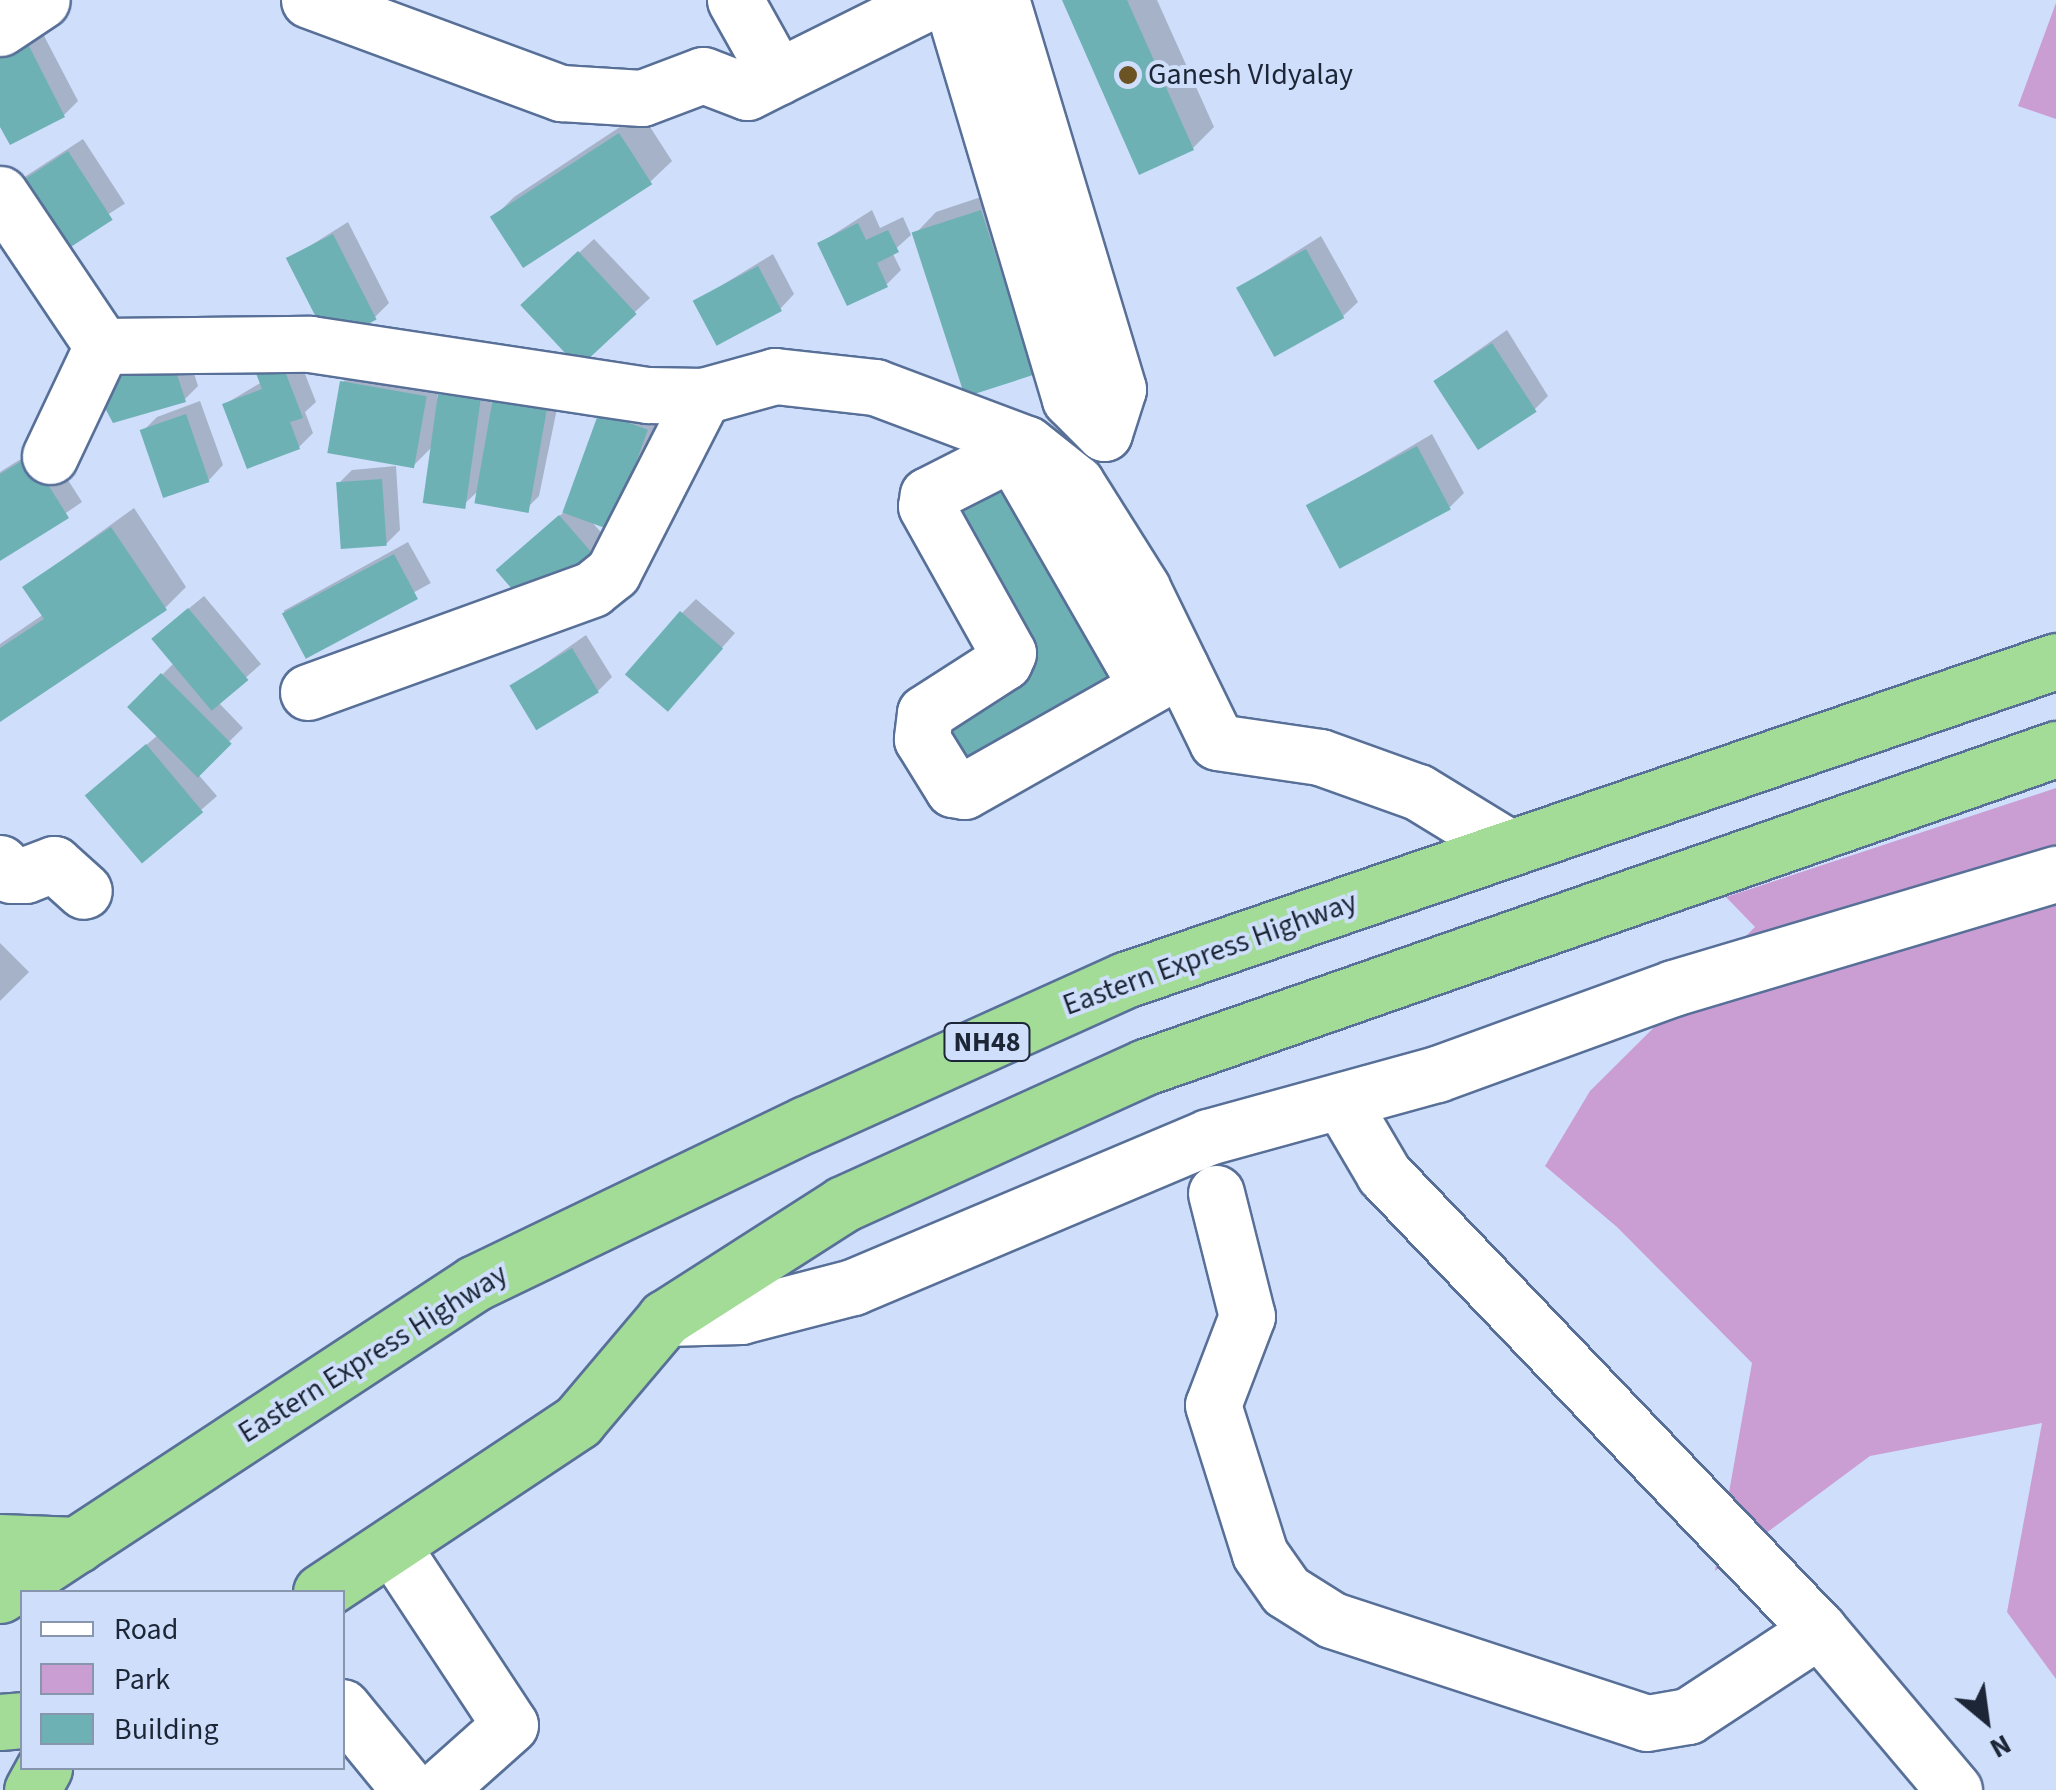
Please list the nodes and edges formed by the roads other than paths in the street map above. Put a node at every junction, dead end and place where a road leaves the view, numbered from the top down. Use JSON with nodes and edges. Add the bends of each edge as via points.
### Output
{"nodes":[{"id":1,"x":42,"y":0,"type":"edge"},
{"id":2,"x":308,"y":0,"type":"edge"},
{"id":3,"x":735,"y":0,"type":"edge"},
{"id":4,"x":932,"y":0,"type":"edge"},
{"id":5,"x":952,"y":0,"type":"edge"},
{"id":6,"x":1002,"y":0,"type":"edge"},
{"id":7,"x":0,"y":28,"type":"edge"},
{"id":8,"x":778,"y":77,"type":"junction"},
{"id":9,"x":0,"y":194,"type":"edge"},
{"id":10,"x":102,"y":346,"type":"junction"},
{"id":11,"x":703,"y":396,"type":"junction"},
{"id":12,"x":1106,"y":440,"type":"junction"},
{"id":13,"x":1028,"y":444,"type":"junction"},
{"id":14,"x":50,"y":456,"type":"dead end"},
{"id":15,"x":1142,"y":588,"type":"junction"},
{"id":16,"x":2056,"y":661,"type":"edge"},
{"id":17,"x":1164,"y":677,"type":"junction"},
{"id":18,"x":308,"y":692,"type":"dead end"},
{"id":19,"x":2056,"y":748,"type":"edge"},
{"id":20,"x":1506,"y":846,"type":"junction"},
{"id":21,"x":0,"y":864,"type":"edge"},
{"id":22,"x":2056,"y":874,"type":"edge"},
{"id":23,"x":84,"y":891,"type":"dead end"},
{"id":24,"x":1341,"y":1101,"type":"junction"},
{"id":25,"x":1216,"y":1193,"type":"dead end"},
{"id":26,"x":665,"y":1318,"type":"junction"},
{"id":27,"x":0,"y":1542,"type":"edge"},
{"id":28,"x":77,"y":1545,"type":"junction"},
{"id":29,"x":392,"y":1546,"type":"junction"},
{"id":30,"x":323,"y":1590,"type":"edge"},
{"id":31,"x":0,"y":1595,"type":"edge"},
{"id":32,"x":1819,"y":1630,"type":"junction"},
{"id":33,"x":345,"y":1711,"type":"edge"},
{"id":34,"x":410,"y":1790,"type":"edge"},
{"id":35,"x":437,"y":1790,"type":"edge"},
{"id":36,"x":1954,"y":1790,"type":"edge"}],
"edges":[{"from":1,"to":7,"type":"street"},
{"from":2,"to":8,"type":"street","via":[[561,93],[642,98],[703,75],[747,92]]},
{"from":3,"to":8,"type":"street"},
{"from":4,"to":8,"type":"street"},
{"from":5,"to":12,"type":"street","via":[[1070,398]]},
{"from":6,"to":12,"type":"street","via":[[1118,389]]},
{"from":9,"to":10,"type":"street"},
{"from":10,"to":11,"type":"street","via":[[310,344],[648,395]]},
{"from":10,"to":14,"type":"street"},
{"from":11,"to":13,"type":"street","via":[[776,376],[875,386]]},
{"from":11,"to":18,"type":"street","via":[[658,492],[602,581]]},
{"from":12,"to":13,"type":"street"},
{"from":12,"to":15,"type":"street","via":[[1136,541]]},
{"from":13,"to":15,"type":"street","via":[[1076,483]]},
{"from":15,"to":17,"type":"street"},
{"from":16,"to":20,"type":"highway","name":"Eastern Express Highway","number":"NH48"},
{"from":17,"to":17,"type":"street","via":[[964,791],[953,789],[922,739],[925,713],[1004,662],[1008,652],[926,506],[928,495],[1007,454],[1015,457]]},
{"from":17,"to":20,"type":"street","via":[[1217,742],[1320,757],[1385,780],[1418,792]]},
{"from":19,"to":26,"type":"highway","via":[[1145,1067],[843,1204]]},
{"from":20,"to":28,"type":"highway","name":"Eastern Express Highway","number":"NH48","via":[[1107,988],[492,1275]]},
{"from":21,"to":23,"type":"street","via":[[11,875],[25,876],[54,864]]},
{"from":22,"to":24,"type":"street","via":[[1674,988],[1437,1074]]},
{"from":24,"to":26,"type":"street","via":[[1208,1138],[854,1287],[741,1316]]},
{"from":24,"to":32,"type":"street","via":[[1384,1174]]},
{"from":25,"to":32,"type":"street","via":[[1247,1316],[1213,1405],[1260,1554],[1286,1591],[1332,1620],[1647,1723],[1688,1716]]},
{"from":26,"to":29,"type":"highway","via":[[578,1421]]},
{"from":27,"to":28,"type":"highway"},
{"from":28,"to":31,"type":"highway","name":"Eastern Express Highway","number":"NH48"},
{"from":29,"to":30,"type":"highway"},
{"from":29,"to":35,"type":"street","via":[[510,1725]]},
{"from":32,"to":36,"type":"street"},
{"from":33,"to":34,"type":"street"}]}
